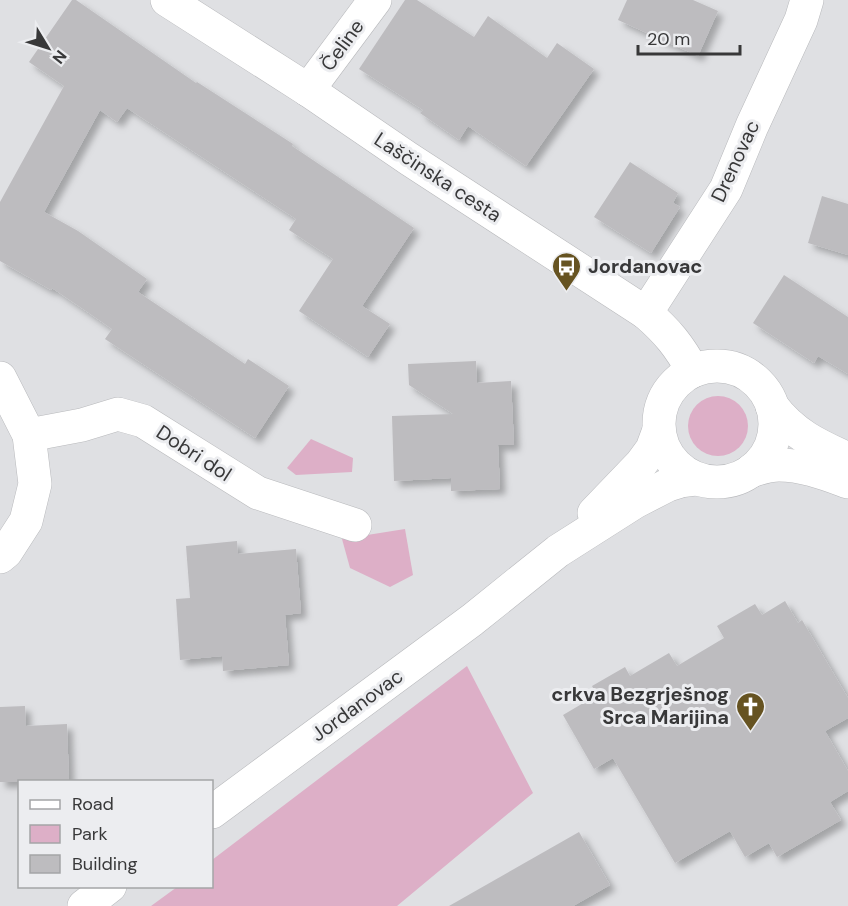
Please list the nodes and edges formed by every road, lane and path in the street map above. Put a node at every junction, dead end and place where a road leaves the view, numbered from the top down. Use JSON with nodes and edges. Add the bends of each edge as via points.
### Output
{"nodes":[{"id":1,"x":167,"y":0,"type":"edge"},
{"id":2,"x":375,"y":0,"type":"edge"},
{"id":3,"x":807,"y":0,"type":"edge"},
{"id":4,"x":309,"y":90,"type":"junction"},
{"id":5,"x":646,"y":313,"type":"junction"},
{"id":6,"x":693,"y":371,"type":"junction"},
{"id":7,"x":0,"y":378,"type":"edge"},
{"id":8,"x":772,"y":406,"type":"junction"},
{"id":9,"x":659,"y":430,"type":"junction"},
{"id":10,"x":29,"y":435,"type":"junction"},
{"id":11,"x":848,"y":459,"type":"edge"},
{"id":12,"x":751,"y":471,"type":"junction"},
{"id":13,"x":697,"y":479,"type":"junction"},
{"id":14,"x":848,"y":482,"type":"edge"},
{"id":15,"x":355,"y":525,"type":"dead end"},
{"id":16,"x":558,"y":551,"type":"junction"},
{"id":17,"x":0,"y":557,"type":"edge"},
{"id":18,"x":213,"y":811,"type":"edge"},
{"id":19,"x":107,"y":888,"type":"edge"},
{"id":20,"x":84,"y":906,"type":"edge"}],
"edges":[{"from":1,"to":4,"type":"main road","name":"Laščinska cesta"},
{"from":2,"to":4,"type":"main road","name":"Čeline"},
{"from":3,"to":5,"type":"main road","name":"Drenovac","via":[[726,189]]},
{"from":4,"to":5,"type":"main road","name":"Laščinska cesta"},
{"from":5,"to":6,"type":"main road","name":"Laščinska cesta","via":[[673,339]]},
{"from":6,"to":8,"type":"main road","via":[[719,366],[735,369],[761,386]]},
{"from":6,"to":9,"type":"main road","via":[[673,386],[665,398]]},
{"from":7,"to":10,"type":"main road"},
{"from":8,"to":11,"type":"main road","via":[[793,430]]},
{"from":8,"to":12,"type":"main road","via":[[775,418],[771,446]]},
{"from":9,"to":13,"type":"main road","via":[[672,461]]},
{"from":9,"to":16,"type":"main road","name":"Jordanovac","via":[[641,464]]},
{"from":10,"to":15,"type":"main road","name":"Dobri dol","via":[[118,414],[135,418],[258,494]]},
{"from":10,"to":17,"type":"main road","via":[[35,484],[26,521]]},
{"from":12,"to":13,"type":"main road","via":[[726,482]]},
{"from":12,"to":14,"type":"main road","via":[[766,466],[795,466]]},
{"from":13,"to":16,"type":"main road","name":"Jordanovac","via":[[668,485],[635,502]]},
{"from":16,"to":18,"type":"main road","name":"Jordanovac","via":[[472,620]]},
{"from":19,"to":20,"type":"main road"}]}
